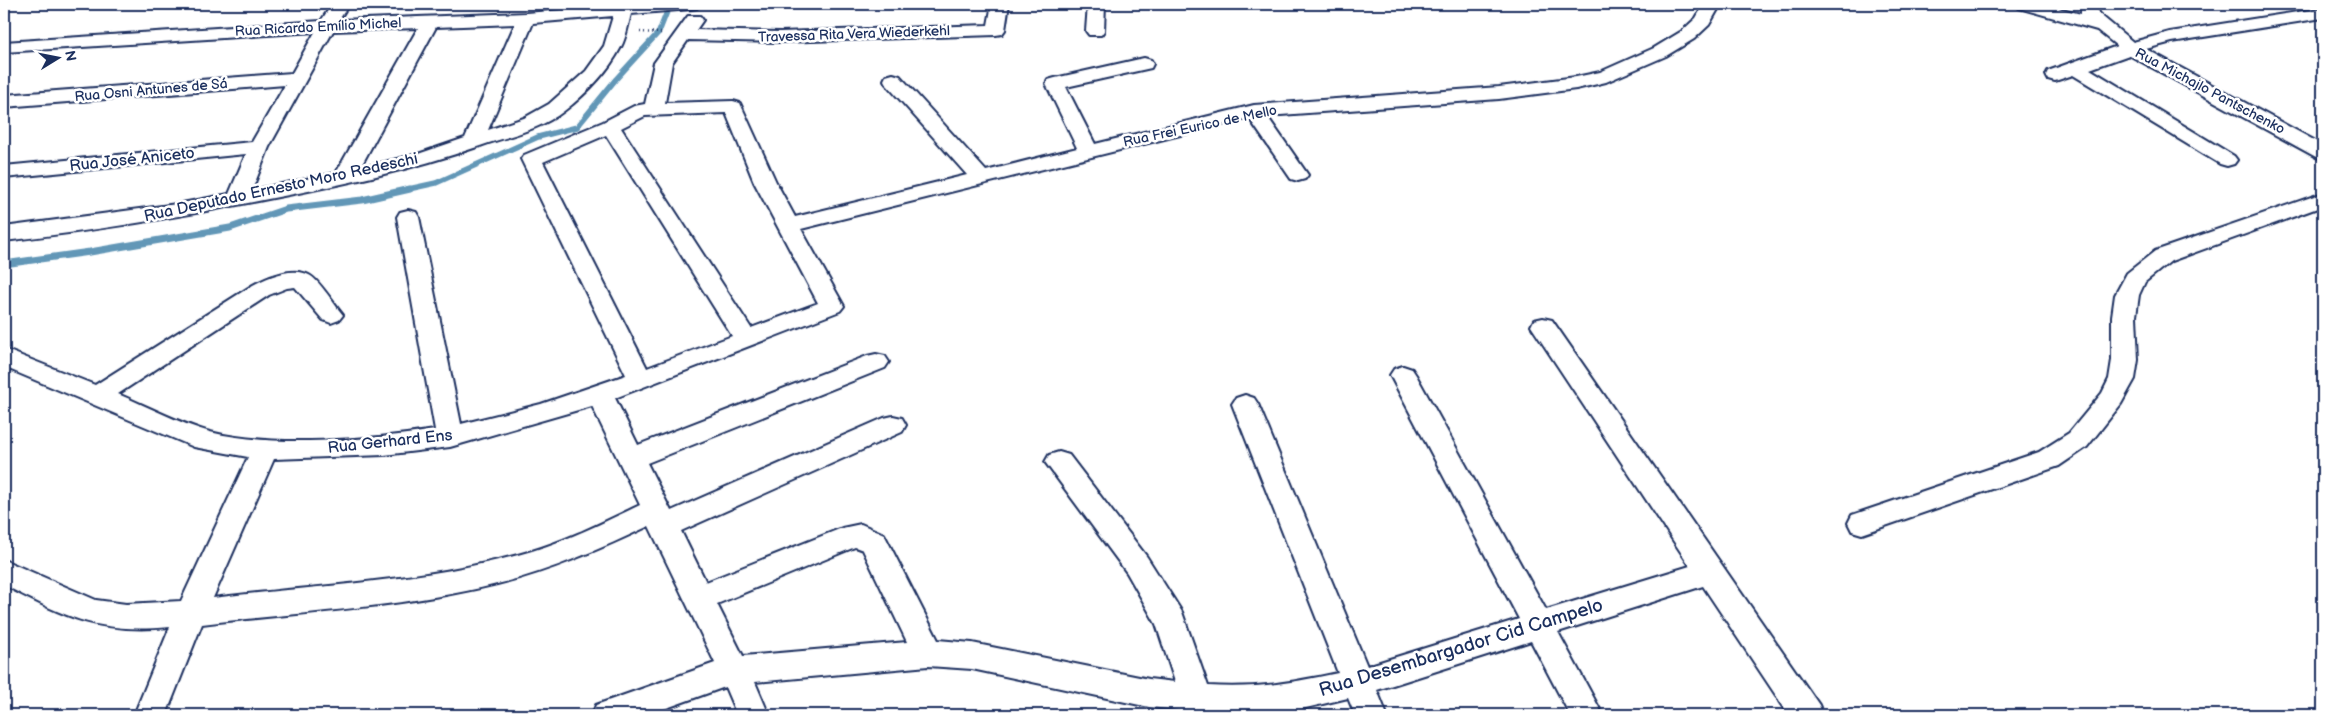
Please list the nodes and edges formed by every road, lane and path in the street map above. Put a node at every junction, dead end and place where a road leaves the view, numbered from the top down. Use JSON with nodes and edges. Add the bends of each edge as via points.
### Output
{"nodes":[{"id":1,"x":340,"y":4,"type":"edge"},
{"id":2,"x":699,"y":4,"type":"edge"},
{"id":3,"x":1000,"y":4,"type":"edge"},
{"id":4,"x":1096,"y":4,"type":"edge"},
{"id":5,"x":1712,"y":4,"type":"edge"},
{"id":6,"x":2025,"y":4,"type":"edge"},
{"id":7,"x":2089,"y":4,"type":"edge"},
{"id":8,"x":677,"y":5,"type":"edge"},
{"id":9,"x":600,"y":8,"type":"edge"},
{"id":10,"x":623,"y":11,"type":"junction"},
{"id":11,"x":2323,"y":13,"type":"edge"},
{"id":12,"x":526,"y":18,"type":"junction"},
{"id":13,"x":430,"y":22,"type":"junction"},
{"id":14,"x":2100,"y":25,"type":"junction"},
{"id":15,"x":329,"y":26,"type":"junction"},
{"id":16,"x":617,"y":30,"type":"junction"},
{"id":17,"x":1095,"y":31,"type":"dead end"},
{"id":18,"x":684,"y":35,"type":"junction"},
{"id":19,"x":4,"y":48,"type":"edge"},
{"id":20,"x":2130,"y":48,"type":"junction"},
{"id":21,"x":1144,"y":64,"type":"dead end"},
{"id":22,"x":2075,"y":68,"type":"junction"},
{"id":23,"x":2055,"y":75,"type":"dead end"},
{"id":24,"x":299,"y":78,"type":"junction"},
{"id":25,"x":893,"y":80,"type":"dead end"},
{"id":26,"x":4,"y":101,"type":"edge"},
{"id":27,"x":654,"y":108,"type":"junction"},
{"id":28,"x":1254,"y":111,"type":"junction"},
{"id":29,"x":610,"y":126,"type":"junction"},
{"id":30,"x":473,"y":142,"type":"junction"},
{"id":31,"x":260,"y":147,"type":"junction"},
{"id":32,"x":1088,"y":151,"type":"junction"},
{"id":33,"x":2323,"y":153,"type":"edge"},
{"id":34,"x":2227,"y":160,"type":"dead end"},
{"id":35,"x":4,"y":172,"type":"edge"},
{"id":36,"x":1298,"y":175,"type":"dead end"},
{"id":37,"x":980,"y":177,"type":"junction"},
{"id":38,"x":344,"y":178,"type":"junction"},
{"id":39,"x":2323,"y":199,"type":"edge"},
{"id":40,"x":237,"y":200,"type":"junction"},
{"id":41,"x":408,"y":218,"type":"dead end"},
{"id":42,"x":789,"y":224,"type":"junction"},
{"id":43,"x":4,"y":234,"type":"edge"},
{"id":44,"x":331,"y":316,"type":"dead end"},
{"id":45,"x":1543,"y":326,"type":"dead end"},
{"id":46,"x":746,"y":339,"type":"junction"},
{"id":47,"x":4,"y":356,"type":"edge"},
{"id":48,"x":876,"y":362,"type":"dead end"},
{"id":49,"x":1403,"y":375,"type":"dead end"},
{"id":50,"x":640,"y":378,"type":"junction"},
{"id":51,"x":599,"y":393,"type":"junction"},
{"id":52,"x":97,"y":396,"type":"junction"},
{"id":53,"x":1245,"y":404,"type":"dead end"},
{"id":54,"x":893,"y":425,"type":"dead end"},
{"id":55,"x":450,"y":437,"type":"junction"},
{"id":56,"x":264,"y":451,"type":"junction"},
{"id":57,"x":631,"y":458,"type":"junction"},
{"id":58,"x":1059,"y":462,"type":"dead end"},
{"id":59,"x":660,"y":518,"type":"junction"},
{"id":60,"x":1862,"y":523,"type":"dead end"},
{"id":61,"x":4,"y":572,"type":"edge"},
{"id":62,"x":1710,"y":572,"type":"junction"},
{"id":63,"x":700,"y":598,"type":"junction"},
{"id":64,"x":192,"y":611,"type":"junction"},
{"id":65,"x":1538,"y":625,"type":"junction"},
{"id":66,"x":928,"y":653,"type":"junction"},
{"id":67,"x":734,"y":670,"type":"junction"},
{"id":68,"x":1358,"y":682,"type":"junction"},
{"id":69,"x":1196,"y":699,"type":"junction"},
{"id":70,"x":150,"y":715,"type":"edge"},
{"id":71,"x":608,"y":715,"type":"edge"},
{"id":72,"x":753,"y":715,"type":"edge"},
{"id":73,"x":1371,"y":715,"type":"edge"},
{"id":74,"x":1587,"y":715,"type":"edge"},
{"id":75,"x":1807,"y":715,"type":"edge"}],
"edges":[{"from":1,"to":15,"type":"street"},
{"from":2,"to":18,"type":"street"},
{"from":3,"to":18,"type":"street","name":"Travessa Rita Vera Wiederkehl","via":[[996,30],[780,37]]},
{"from":4,"to":17,"type":"street"},
{"from":5,"to":28,"type":"street","name":"Rua Frei Eurico de Mello","via":[[1703,21],[1681,40],[1606,76],[1499,93]]},
{"from":6,"to":14,"type":"street"},
{"from":7,"to":14,"type":"street","via":[[2088,12]]},
{"from":8,"to":10,"type":"street","name":"Rua Ricardo Emílio Michel"},
{"from":9,"to":10,"type":"street","name":"Rua Ricardo Emílio Michel"},
{"from":9,"to":12,"type":"street","name":"Rua Ricardo Emílio Michel"},
{"from":10,"to":16,"type":"street","name":"Rua Deputado Ernesto Moro Redeschi"},
{"from":11,"to":20,"type":"street","via":[[2196,32]]},
{"from":12,"to":13,"type":"street","name":"Rua Ricardo Emílio Michel"},
{"from":12,"to":30,"type":"street"},
{"from":13,"to":15,"type":"street","name":"Rua Ricardo Emílio Michel"},
{"from":13,"to":38,"type":"street"},
{"from":14,"to":20,"type":"street","name":"Rua Michajlo Pantschenko"},
{"from":15,"to":19,"type":"street","name":"Rua Ricardo Emílio Michel"},
{"from":15,"to":24,"type":"street"},
{"from":16,"to":18,"type":"path"},
{"from":16,"to":30,"type":"street","name":"Rua Deputado Ernesto Moro Redeschi","via":[[613,46],[597,70],[551,112]]},
{"from":18,"to":27,"type":"street","via":[[663,62]]},
{"from":20,"to":22,"type":"street"},
{"from":20,"to":33,"type":"street","name":"Rua Michajlo Pantschenko"},
{"from":21,"to":32,"type":"street","via":[[1056,84]]},
{"from":22,"to":23,"type":"street"},
{"from":22,"to":34,"type":"street"},
{"from":24,"to":26,"type":"street","name":"Rua Osni Antunes de Sá"},
{"from":24,"to":31,"type":"street"},
{"from":25,"to":37,"type":"street"},
{"from":27,"to":29,"type":"street","via":[[634,112]]},
{"from":27,"to":42,"type":"street","via":[[733,107],[765,182]]},
{"from":28,"to":32,"type":"street","name":"Rua Frei Eurico de Mello"},
{"from":28,"to":36,"type":"street"},
{"from":29,"to":46,"type":"street"},
{"from":29,"to":50,"type":"street","via":[[531,159]]},
{"from":30,"to":38,"type":"street","name":"Rua Deputado Ernesto Moro Redeschi"},
{"from":31,"to":35,"type":"street","name":"Rua José Aniceto"},
{"from":31,"to":40,"type":"street"},
{"from":32,"to":37,"type":"street","name":"Rua Frei Eurico de Mello"},
{"from":37,"to":42,"type":"street","name":"Rua Frei Eurico de Mello"},
{"from":38,"to":40,"type":"street","name":"Rua Deputado Ernesto Moro Redeschi"},
{"from":39,"to":60,"type":"street","via":[[2170,253],[2135,278],[2127,296],[2124,316],[2122,379],[2112,398],[2078,440],[2049,459]]},
{"from":40,"to":43,"type":"street","name":"Rua Deputado Ernesto Moro Redeschi","via":[[140,217]]},
{"from":41,"to":55,"type":"street"},
{"from":42,"to":46,"type":"street","name":"Rua Gerhard Ens","via":[[832,306]]},
{"from":44,"to":52,"type":"street","via":[[302,280],[291,278],[277,282]]},
{"from":45,"to":62,"type":"street"},
{"from":46,"to":50,"type":"street","name":"Rua Gerhard Ens"},
{"from":47,"to":52,"type":"street","name":"Rua Gerhard Ens"},
{"from":48,"to":57,"type":"street"},
{"from":49,"to":65,"type":"street"},
{"from":50,"to":51,"type":"street","name":"Rua Gerhard Ens"},
{"from":51,"to":55,"type":"street","name":"Rua Gerhard Ens"},
{"from":51,"to":57,"type":"street"},
{"from":52,"to":56,"type":"street","name":"Rua Gerhard Ens","via":[[203,440],[233,448]]},
{"from":53,"to":68,"type":"street"},
{"from":54,"to":59,"type":"street"},
{"from":55,"to":56,"type":"street","name":"Rua Gerhard Ens","via":[[412,443]]},
{"from":56,"to":64,"type":"street"},
{"from":57,"to":59,"type":"street"},
{"from":58,"to":69,"type":"street","via":[[1137,565],[1171,621]]},
{"from":59,"to":63,"type":"street"},
{"from":59,"to":64,"type":"street","via":[[531,563],[478,576],[379,592]]},
{"from":61,"to":64,"type":"street","via":[[82,608],[107,615]]},
{"from":62,"to":65,"type":"street","name":"Rua Desembargador Cid Campelo"},
{"from":62,"to":75,"type":"street"},
{"from":63,"to":66,"type":"street","via":[[861,535],[874,542]]},
{"from":63,"to":67,"type":"street"},
{"from":64,"to":70,"type":"street"},
{"from":65,"to":68,"type":"street","name":"Rua Desembargador Cid Campelo"},
{"from":65,"to":74,"type":"street"},
{"from":66,"to":67,"type":"street","name":"Rua Desembargador Cid Campelo"},
{"from":66,"to":69,"type":"street","name":"Rua Desembargador Cid Campelo","via":[[972,656],[1149,693]]},
{"from":67,"to":71,"type":"street","name":"Rua Desembargador Cid Campelo"},
{"from":67,"to":72,"type":"street"},
{"from":68,"to":69,"type":"street","name":"Rua Desembargador Cid Campelo","via":[[1289,698],[1242,702]]},
{"from":68,"to":73,"type":"street"}]}
